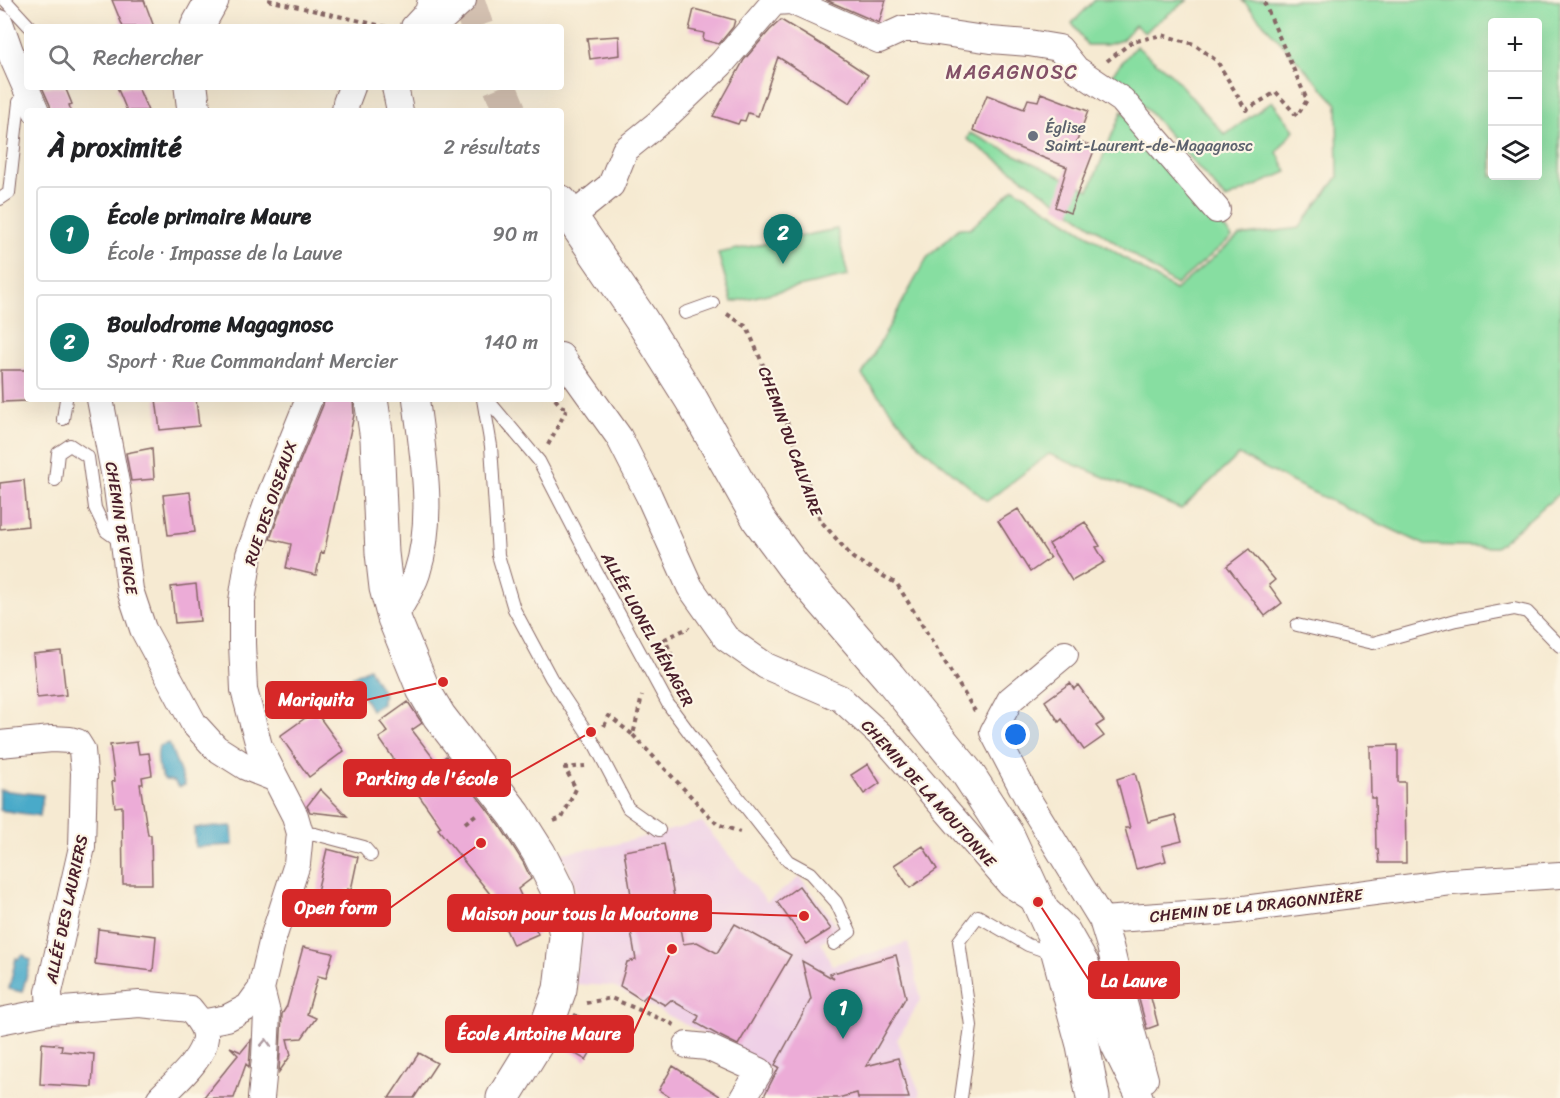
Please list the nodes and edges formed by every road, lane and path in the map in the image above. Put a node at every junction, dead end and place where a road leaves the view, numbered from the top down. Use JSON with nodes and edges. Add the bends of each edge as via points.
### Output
{"nodes":[{"id":1,"x":5,"y":0,"type":"edge"},
{"id":2,"x":268,"y":0,"type":"edge"},
{"id":3,"x":431,"y":0,"type":"edge"},
{"id":4,"x":463,"y":0,"type":"edge"},
{"id":5,"x":1263,"y":0,"type":"edge"},
{"id":6,"x":774,"y":1,"type":"edge"},
{"id":7,"x":0,"y":23,"type":"edge"},
{"id":8,"x":27,"y":24,"type":"edge"},
{"id":9,"x":374,"y":24,"type":"edge"},
{"id":10,"x":417,"y":24,"type":"edge"},
{"id":11,"x":436,"y":24,"type":"edge"},
{"id":12,"x":1106,"y":61,"type":"dead end"},
{"id":13,"x":24,"y":82,"type":"edge"},
{"id":14,"x":191,"y":90,"type":"edge"},
{"id":15,"x":351,"y":90,"type":"edge"},
{"id":16,"x":396,"y":90,"type":"edge"},
{"id":17,"x":32,"y":100,"type":"edge"},
{"id":18,"x":194,"y":108,"type":"edge"},
{"id":19,"x":346,"y":108,"type":"edge"},
{"id":20,"x":399,"y":108,"type":"edge"},
{"id":21,"x":0,"y":199,"type":"edge"},
{"id":22,"x":565,"y":209,"type":"edge"},
{"id":23,"x":1217,"y":210,"type":"dead end"},
{"id":24,"x":713,"y":303,"type":"dead end"},
{"id":25,"x":685,"y":313,"type":"joint"},
{"id":26,"x":564,"y":360,"type":"edge"},
{"id":27,"x":66,"y":402,"type":"edge"},
{"id":28,"x":101,"y":402,"type":"edge"},
{"id":29,"x":308,"y":402,"type":"edge"},
{"id":30,"x":371,"y":402,"type":"edge"},
{"id":31,"x":416,"y":402,"type":"edge"},
{"id":32,"x":485,"y":402,"type":"edge"},
{"id":33,"x":488,"y":402,"type":"edge"},
{"id":34,"x":567,"y":409,"type":"dead end"},
{"id":35,"x":63,"y":418,"type":"dead end"},
{"id":36,"x":539,"y":461,"type":"junction"},
{"id":37,"x":56,"y":480,"type":"dead end"},
{"id":38,"x":124,"y":544,"type":"junction"},
{"id":39,"x":394,"y":618,"type":"junction"},
{"id":40,"x":1297,"y":625,"type":"dead end"},
{"id":41,"x":726,"y":638,"type":"junction"},
{"id":42,"x":1560,"y":646,"type":"edge"},
{"id":43,"x":1065,"y":654,"type":"dead end"},
{"id":44,"x":648,"y":667,"type":"junction"},
{"id":45,"x":609,"y":716,"type":"dead end"},
{"id":46,"x":993,"y":732,"type":"junction"},
{"id":47,"x":633,"y":735,"type":"junction"},
{"id":48,"x":0,"y":744,"type":"edge"},
{"id":49,"x":593,"y":764,"type":"dead end"},
{"id":50,"x":276,"y":779,"type":"junction"},
{"id":51,"x":551,"y":822,"type":"dead end"},
{"id":52,"x":659,"y":830,"type":"dead end"},
{"id":53,"x":300,"y":833,"type":"junction"},
{"id":54,"x":775,"y":843,"type":"junction"},
{"id":55,"x":371,"y":855,"type":"dead end"},
{"id":56,"x":1560,"y":875,"type":"edge"},
{"id":57,"x":1038,"y":902,"type":"junction"},
{"id":58,"x":1102,"y":920,"type":"junction"},
{"id":59,"x":834,"y":944,"type":"dead end"},
{"id":60,"x":1058,"y":956,"type":"junction"},
{"id":61,"x":261,"y":989,"type":"junction"},
{"id":62,"x":582,"y":1004,"type":"dead end"},
{"id":63,"x":50,"y":1011,"type":"junction"},
{"id":64,"x":0,"y":1021,"type":"edge"},
{"id":65,"x":201,"y":1023,"type":"junction"},
{"id":66,"x":697,"y":1046,"type":"joint"},
{"id":67,"x":1097,"y":1095,"type":"edge"},
{"id":68,"x":160,"y":1098,"type":"edge"},
{"id":69,"x":261,"y":1098,"type":"edge"},
{"id":70,"x":503,"y":1098,"type":"edge"},
{"id":71,"x":743,"y":1098,"type":"edge"},
{"id":72,"x":961,"y":1098,"type":"edge"},
{"id":73,"x":1140,"y":1098,"type":"edge"},
{"id":74,"x":1155,"y":1098,"type":"edge"}],
"edges":[{"from":1,"to":8,"type":"lane"},
{"from":2,"to":9,"type":"path"},
{"from":3,"to":10,"type":"street","via":[[428,12]]},
{"from":4,"to":11,"type":"street"},
{"from":5,"to":12,"type":"path","via":[[1307,100],[1297,116],[1276,92],[1246,110],[1217,61],[1194,44],[1162,35],[1132,42]]},
{"from":6,"to":22,"type":"street","via":[[721,64],[625,150],[611,185],[580,210]]},
{"from":6,"to":23,"type":"street","via":[[791,1],[879,40],[903,29],[917,29],[1059,48],[1076,69],[1122,100]]},
{"from":7,"to":13,"type":"street"},
{"from":14,"to":18,"type":"main road"},
{"from":15,"to":19,"type":"street"},
{"from":16,"to":20,"type":"street"},
{"from":17,"to":21,"type":"lane","via":[[19,102],[9,193]]},
{"from":22,"to":57,"type":"main road","via":[[691,399],[759,520],[968,774],[1008,836]]},
{"from":24,"to":25,"type":"lane"},
{"from":25,"to":46,"type":"path","name":"CHEMIN DU CALVAIRE","via":[[724,313],[747,327],[792,434],[820,520],[853,558],[897,584],[984,725]]},
{"from":26,"to":41,"type":"street","name":"CHEMIN DE LA MOUTONNE","via":[[619,437],[690,587]]},
{"from":27,"to":35,"type":"lane"},
{"from":28,"to":38,"type":"street","name":"CHEMIN DE VENCE"},
{"from":29,"to":50,"type":"street","name":"RUE DES OISEAUX","via":[[249,555],[242,601],[244,690],[258,746]]},
{"from":30,"to":39,"type":"main road","via":[[382,553]]},
{"from":31,"to":39,"type":"street","via":[[425,479],[426,535],[416,576]]},
{"from":32,"to":52,"type":"lane","via":[[498,555],[514,609],[628,808]]},
{"from":33,"to":36,"type":"lane","name":"ALLÉE LIONEL MÉNAGER"},
{"from":34,"to":36,"type":"path"},
{"from":36,"to":44,"type":"lane","name":"ALLÉE LIONEL MÉNAGER"},
{"from":37,"to":38,"type":"lane","via":[[58,453],[70,445],[88,457],[95,508],[106,531]]},
{"from":38,"to":50,"type":"street","name":"CHEMIN DE VENCE","via":[[130,590],[143,629],[194,724],[216,748],[246,767]]},
{"from":39,"to":70,"type":"main road","via":[[423,689],[439,716],[515,815],[558,891],[566,936],[561,989],[546,1028]]},
{"from":40,"to":42,"type":"lane","via":[[1372,643],[1514,609],[1527,612]]},
{"from":41,"to":44,"type":"path","via":[[707,648],[697,643],[688,628],[665,639],[672,656],[663,660],[654,652]]},
{"from":41,"to":57,"type":"street","name":"CHEMIN DE LA MOUTONNE","via":[[766,666],[840,698],[884,738],[1010,884]]},
{"from":43,"to":46,"type":"street","via":[[1010,700]]},
{"from":44,"to":47,"type":"path"},
{"from":44,"to":54,"type":"lane","name":"ALLÉE LIONEL MÉNAGER","via":[[668,704]]},
{"from":45,"to":47,"type":"path"},
{"from":46,"to":58,"type":"street","via":[[1029,801]]},
{"from":47,"to":54,"type":"path","via":[[717,824]]},
{"from":48,"to":63,"type":"street","name":"ALLÉE DES LAURIERS","via":[[69,740],[77,742],[82,750],[82,847],[49,992]]},
{"from":49,"to":51,"type":"path","via":[[565,768],[576,789],[562,818]]},
{"from":50,"to":53,"type":"street","name":"RUE DES OISEAUX"},
{"from":53,"to":55,"type":"lane","via":[[364,847]]},
{"from":53,"to":61,"type":"street","name":"RUE DES OISEAUX","via":[[297,864]]},
{"from":54,"to":59,"type":"lane","name":"ALLÉE LIONEL MÉNAGER","via":[[788,861],[810,873],[836,902],[850,932]]},
{"from":56,"to":58,"type":"street","name":"CHEMIN DE LA DRAGONNIÈRE","via":[[1451,882],[1229,911]]},
{"from":57,"to":60,"type":"main road"},
{"from":57,"to":73,"type":"street","via":[[1066,929],[1086,964],[1114,1045]]},
{"from":58,"to":74,"type":"street","via":[[1143,1076]]},
{"from":60,"to":67,"type":"main road"},
{"from":60,"to":72,"type":"lane","via":[[1028,945],[978,916],[959,941],[971,1026]]},
{"from":61,"to":65,"type":"street","name":"RUE DES OISEAUX","via":[[248,1007],[227,1018]]},
{"from":69,"to":61,"type":"street","one_way":true,"via":[[267,1013]]},
{"from":62,"to":66,"type":"path","via":[[611,998],[677,1026]]},
{"from":63,"to":64,"type":"street"},
{"from":63,"to":65,"type":"street","via":[[140,1004],[190,1009]]},
{"from":65,"to":68,"type":"street","via":[[205,1037],[197,1060]]},
{"from":66,"to":71,"type":"street","via":[[760,1071]]}]}
